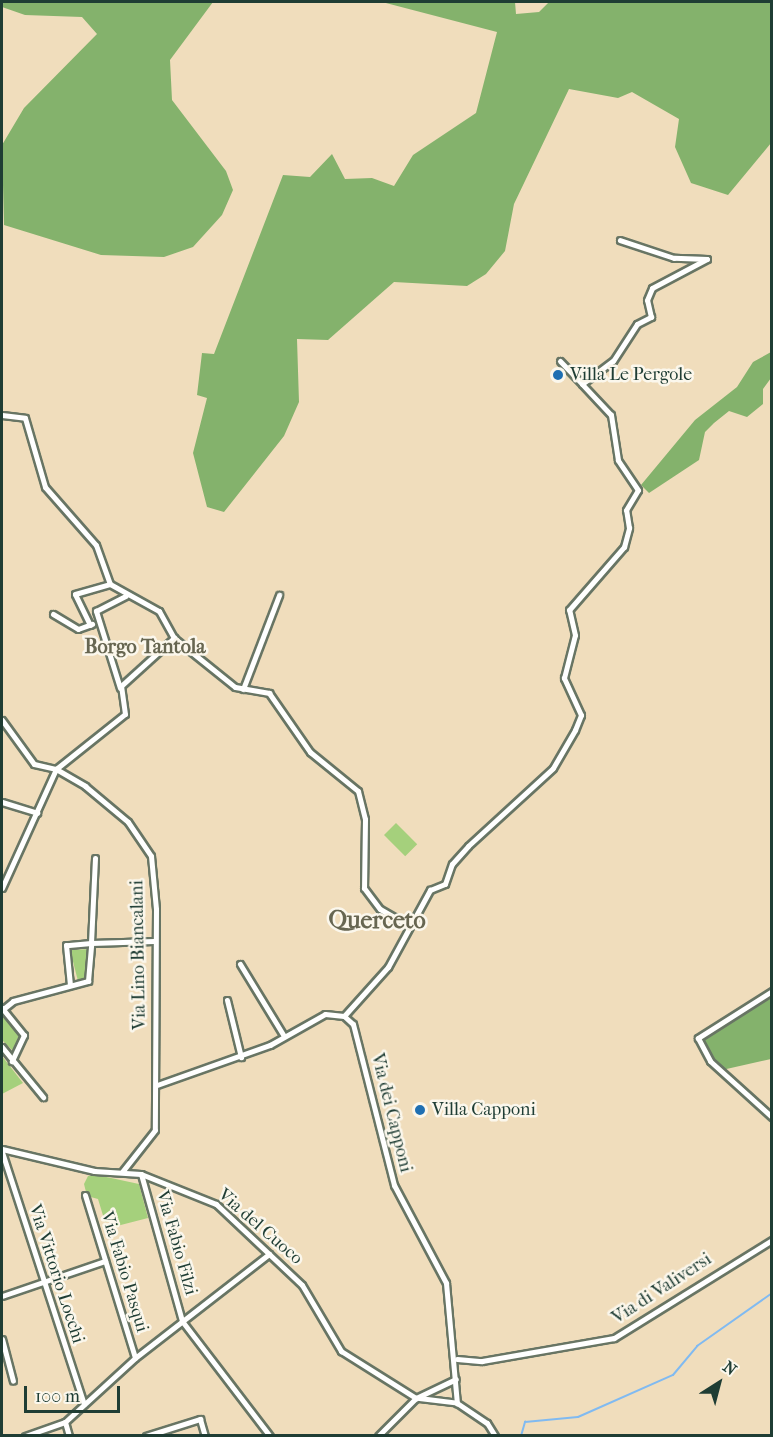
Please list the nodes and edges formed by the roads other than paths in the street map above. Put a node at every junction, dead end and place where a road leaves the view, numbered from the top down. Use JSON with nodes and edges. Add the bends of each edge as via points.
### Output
{"nodes":[{"id":1,"x":620,"y":240,"type":"dead end"},
{"id":2,"x":560,"y":361,"type":"dead end"},
{"id":3,"x":582,"y":384,"type":"junction"},
{"id":4,"x":2,"y":415,"type":"edge"},
{"id":5,"x":110,"y":584,"type":"junction"},
{"id":6,"x":279,"y":595,"type":"dead end"},
{"id":7,"x":125,"y":596,"type":"junction"},
{"id":8,"x":54,"y":614,"type":"dead end"},
{"id":9,"x":97,"y":622,"type":"junction"},
{"id":10,"x":90,"y":625,"type":"junction"},
{"id":11,"x":174,"y":638,"type":"junction"},
{"id":12,"x":120,"y":688,"type":"junction"},
{"id":13,"x":243,"y":689,"type":"junction"},
{"id":14,"x":2,"y":720,"type":"edge"},
{"id":15,"x":56,"y":769,"type":"junction"},
{"id":16,"x":2,"y":802,"type":"edge"},
{"id":17,"x":37,"y":813,"type":"junction"},
{"id":18,"x":95,"y":858,"type":"dead end"},
{"id":19,"x":2,"y":888,"type":"edge"},
{"id":20,"x":408,"y":925,"type":"junction"},
{"id":21,"x":154,"y":940,"type":"junction"},
{"id":22,"x":91,"y":943,"type":"junction"},
{"id":23,"x":240,"y":964,"type":"dead end"},
{"id":24,"x":70,"y":985,"type":"junction"},
{"id":25,"x":771,"y":991,"type":"edge"},
{"id":26,"x":227,"y":1000,"type":"dead end"},
{"id":27,"x":2,"y":1009,"type":"edge"},
{"id":28,"x":344,"y":1016,"type":"junction"},
{"id":29,"x":284,"y":1036,"type":"junction"},
{"id":30,"x":2,"y":1047,"type":"edge"},
{"id":31,"x":241,"y":1057,"type":"junction"},
{"id":32,"x":12,"y":1061,"type":"junction"},
{"id":33,"x":158,"y":1085,"type":"junction"},
{"id":34,"x":43,"y":1097,"type":"dead end"},
{"id":35,"x":771,"y":1117,"type":"edge"},
{"id":36,"x":2,"y":1150,"type":"edge"},
{"id":37,"x":122,"y":1173,"type":"junction"},
{"id":38,"x":141,"y":1174,"type":"junction"},
{"id":39,"x":9,"y":1179,"type":"junction"},
{"id":40,"x":2,"y":1182,"type":"edge"},
{"id":41,"x":85,"y":1195,"type":"dead end"},
{"id":42,"x":771,"y":1240,"type":"edge"},
{"id":43,"x":269,"y":1254,"type":"junction"},
{"id":44,"x":105,"y":1261,"type":"junction"},
{"id":45,"x":43,"y":1282,"type":"junction"},
{"id":46,"x":2,"y":1296,"type":"edge"},
{"id":47,"x":182,"y":1321,"type":"junction"},
{"id":48,"x":2,"y":1339,"type":"edge"},
{"id":49,"x":135,"y":1358,"type":"junction"},
{"id":50,"x":457,"y":1359,"type":"junction"},
{"id":51,"x":456,"y":1379,"type":"junction"},
{"id":52,"x":13,"y":1381,"type":"dead end"},
{"id":53,"x":417,"y":1398,"type":"junction"},
{"id":54,"x":457,"y":1403,"type":"junction"},
{"id":55,"x":84,"y":1404,"type":"junction"},
{"id":56,"x":65,"y":1422,"type":"junction"},
{"id":57,"x":25,"y":1436,"type":"edge"},
{"id":58,"x":69,"y":1436,"type":"edge"},
{"id":59,"x":146,"y":1436,"type":"edge"},
{"id":60,"x":205,"y":1436,"type":"edge"},
{"id":61,"x":270,"y":1436,"type":"edge"},
{"id":62,"x":378,"y":1436,"type":"edge"},
{"id":63,"x":495,"y":1436,"type":"edge"}],
"edges":[{"from":1,"to":3,"type":"street","via":[[674,258],[707,259],[652,288],[647,300],[651,317],[637,324],[613,361]]},
{"from":2,"to":3,"type":"street"},
{"from":3,"to":20,"type":"street","via":[[610,415],[618,460],[638,490],[626,510],[629,528],[624,547],[569,610],[575,635],[564,681],[581,715],[562,758],[468,846],[452,864],[450,879],[430,891]]},
{"from":4,"to":5,"type":"street","via":[[25,418],[45,487],[96,545]]},
{"from":5,"to":7,"type":"street"},
{"from":5,"to":10,"type":"street","via":[[75,594]]},
{"from":6,"to":13,"type":"street"},
{"from":7,"to":9,"type":"street","via":[[96,611]]},
{"from":7,"to":11,"type":"street","via":[[159,611]]},
{"from":8,"to":10,"type":"street","via":[[78,629]]},
{"from":9,"to":10,"type":"street"},
{"from":9,"to":12,"type":"street"},
{"from":11,"to":12,"type":"street"},
{"from":11,"to":13,"type":"street"},
{"from":12,"to":15,"type":"street","via":[[125,714]]},
{"from":13,"to":20,"type":"street","via":[[269,693],[310,752],[358,791],[365,819],[364,888],[380,909]]},
{"from":14,"to":15,"type":"street","name":"Via Lino Biancalani","via":[[34,764]]},
{"from":15,"to":17,"type":"street"},
{"from":15,"to":21,"type":"street","name":"Via Lino Biancalani","via":[[85,786],[141,837],[151,855],[155,886]]},
{"from":16,"to":17,"type":"street"},
{"from":17,"to":19,"type":"street"},
{"from":18,"to":22,"type":"street"},
{"from":20,"to":28,"type":"street","via":[[388,967]]},
{"from":21,"to":22,"type":"street"},
{"from":21,"to":33,"type":"street","name":"Via Lino Biancalani"},
{"from":22,"to":24,"type":"street","via":[[88,981]]},
{"from":22,"to":24,"type":"street","via":[[66,945]]},
{"from":23,"to":29,"type":"street"},
{"from":24,"to":27,"type":"street","via":[[13,1001]]},
{"from":25,"to":35,"type":"street","via":[[698,1038],[710,1061]]},
{"from":26,"to":31,"type":"street"},
{"from":27,"to":32,"type":"street","via":[[24,1035]]},
{"from":28,"to":29,"type":"street","via":[[326,1014]]},
{"from":28,"to":50,"type":"street","name":"Via dei Capponi","via":[[353,1024],[394,1185],[442,1269]]},
{"from":29,"to":31,"type":"street"},
{"from":30,"to":32,"type":"street"},
{"from":31,"to":33,"type":"street"},
{"from":32,"to":34,"type":"street"},
{"from":33,"to":37,"type":"street","name":"Via Lino Biancalani","via":[[153,1137]]},
{"from":36,"to":37,"type":"street","name":"Via del Cuoco","via":[[79,1169]]},
{"from":36,"to":39,"type":"street","name":"Via Vittorio Locchi"},
{"from":37,"to":38,"type":"street","name":"Via del Cuoco"},
{"from":38,"to":43,"type":"street","name":"Via del Cuoco","via":[[216,1204]]},
{"from":38,"to":47,"type":"street","name":"Via Fabio Filzi"},
{"from":39,"to":40,"type":"street"},
{"from":39,"to":45,"type":"street","name":"Via Vittorio Locchi"},
{"from":41,"to":44,"type":"street","name":"Via Fabio Pasqui"},
{"from":42,"to":50,"type":"street","name":"Via di Valiversi","via":[[614,1338],[482,1361]]},
{"from":43,"to":47,"type":"street"},
{"from":43,"to":53,"type":"street","name":"Via del Cuoco","via":[[312,1298],[330,1339],[341,1351]]},
{"from":44,"to":45,"type":"street"},
{"from":44,"to":49,"type":"street","name":"Via Fabio Pasqui"},
{"from":45,"to":46,"type":"street"},
{"from":45,"to":55,"type":"street","name":"Via Vittorio Locchi"},
{"from":47,"to":49,"type":"street"},
{"from":47,"to":61,"type":"street"},
{"from":48,"to":52,"type":"street"},
{"from":49,"to":55,"type":"street"},
{"from":50,"to":51,"type":"street","name":"Via dei Capponi"},
{"from":51,"to":53,"type":"street"},
{"from":51,"to":54,"type":"street","name":"Via dei Capponi"},
{"from":53,"to":54,"type":"street"},
{"from":53,"to":62,"type":"street"},
{"from":54,"to":63,"type":"street","via":[[487,1423]]},
{"from":55,"to":56,"type":"street"},
{"from":56,"to":57,"type":"street"},
{"from":56,"to":58,"type":"street"},
{"from":59,"to":60,"type":"street","via":[[200,1419]]}]}
